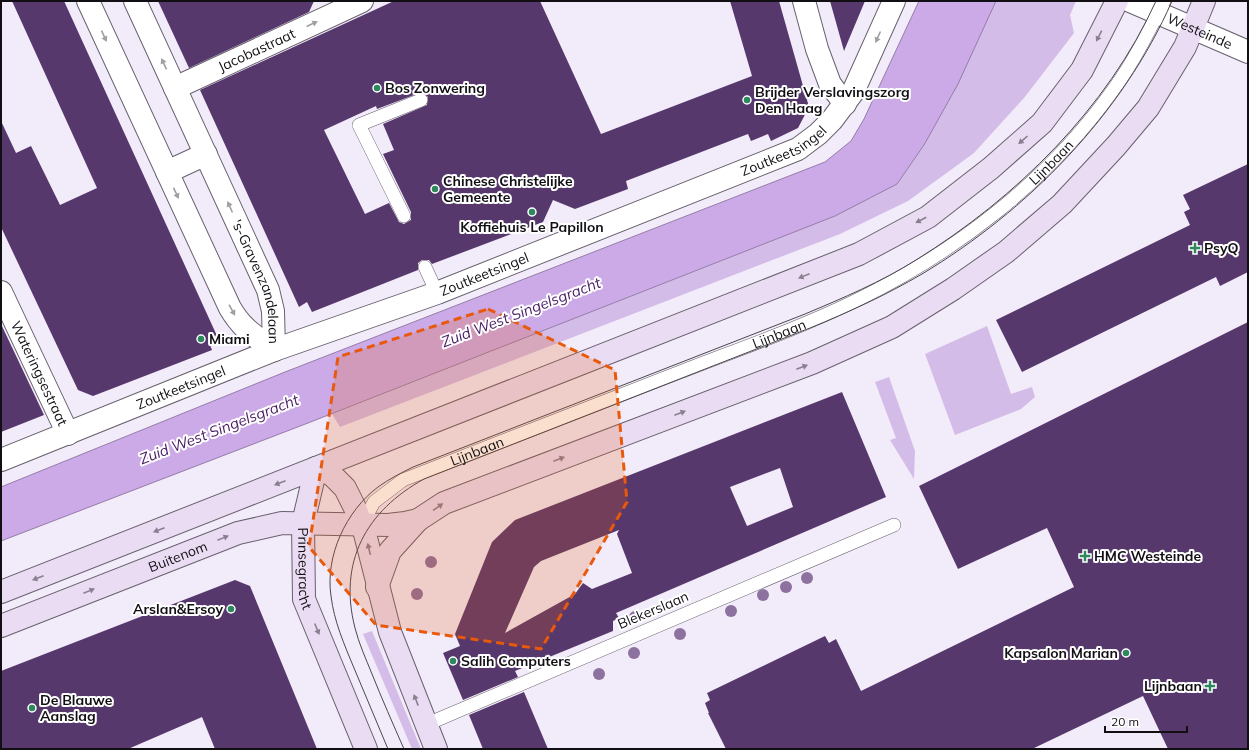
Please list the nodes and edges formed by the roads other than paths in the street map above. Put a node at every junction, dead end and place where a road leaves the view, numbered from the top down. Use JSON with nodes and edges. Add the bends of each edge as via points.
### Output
{"nodes":[{"id":1,"x":88,"y":1,"type":"edge"},
{"id":2,"x":135,"y":1,"type":"edge"},
{"id":3,"x":362,"y":1,"type":"edge"},
{"id":4,"x":804,"y":1,"type":"edge"},
{"id":5,"x":894,"y":1,"type":"edge"},
{"id":6,"x":1117,"y":1,"type":"edge"},
{"id":7,"x":1130,"y":1,"type":"edge"},
{"id":8,"x":1204,"y":1,"type":"edge"},
{"id":9,"x":335,"y":7,"type":"edge"},
{"id":10,"x":1161,"y":7,"type":"edge"},
{"id":11,"x":1193,"y":27,"type":"junction"},
{"id":12,"x":1248,"y":52,"type":"edge"},
{"id":13,"x":175,"y":88,"type":"junction"},
{"id":14,"x":421,"y":100,"type":"dead end"},
{"id":15,"x":845,"y":104,"type":"junction"},
{"id":16,"x":206,"y":154,"type":"junction"},
{"id":17,"x":167,"y":172,"type":"junction"},
{"id":18,"x":404,"y":216,"type":"dead end"},
{"id":19,"x":425,"y":266,"type":"dead end"},
{"id":20,"x":1,"y":292,"type":"edge"},
{"id":21,"x":437,"y":293,"type":"junction"},
{"id":22,"x":274,"y":350,"type":"junction"},
{"id":23,"x":68,"y":434,"type":"junction"},
{"id":24,"x":1,"y":460,"type":"edge"},
{"id":25,"x":316,"y":468,"type":"junction"},
{"id":26,"x":418,"y":520,"type":"junction"},
{"id":27,"x":303,"y":523,"type":"junction"},
{"id":28,"x":362,"y":524,"type":"junction"},
{"id":29,"x":894,"y":525,"type":"dead end"},
{"id":30,"x":377,"y":587,"type":"junction"},
{"id":31,"x":1,"y":592,"type":"edge"},
{"id":32,"x":1,"y":626,"type":"edge"},
{"id":33,"x":426,"y":725,"type":"junction"},
{"id":34,"x":366,"y":749,"type":"edge"},
{"id":35,"x":436,"y":749,"type":"edge"}],
"edges":[{"from":1,"to":17,"type":"street","name":"'s-Gravenzandelaan","one_way":true},
{"from":13,"to":2,"type":"street","name":"'s-Gravenzandelaan","one_way":true},
{"from":3,"to":9,"type":"street","name":"Jacobastraat"},
{"from":4,"to":15,"type":"street","via":[[830,84]]},
{"from":5,"to":15,"type":"street","name":"Zoutkeetsingel","one_way":true,"via":[[853,92]]},
{"from":6,"to":25,"type":"main road","one_way":true,"via":[[1082,70],[1042,123],[991,168],[928,217],[859,254]]},
{"from":7,"to":10,"type":"street","name":"Westeinde"},
{"from":8,"to":11,"type":"main road"},
{"from":13,"to":9,"type":"street","name":"Jacobastraat","one_way":true},
{"from":10,"to":11,"type":"street","name":"Westeinde"},
{"from":10,"to":28,"type":"lane","name":"Lijnbaan","via":[[1114,90],[1080,131],[1011,201],[919,267],[856,301],[788,330],[403,480],[374,502]]},
{"from":11,"to":12,"type":"street","name":"Westeinde"},
{"from":26,"to":11,"type":"main road","one_way":true,"via":[[444,503],[827,356],[892,327],[953,289],[1006,252],[1062,204],[1116,146],[1148,108],[1185,47]]},
{"from":13,"to":16,"type":"street","name":"'s-Gravenzandelaan"},
{"from":14,"to":18,"type":"lane","via":[[359,125]]},
{"from":15,"to":21,"type":"street","name":"Zoutkeetsingel","via":[[818,134],[798,149]]},
{"from":16,"to":17,"type":"street"},
{"from":22,"to":16,"type":"street","name":"'s-Gravenzandelaan","one_way":true,"via":[[273,311],[268,290]]},
{"from":17,"to":22,"type":"street","name":"'s-Gravenzandelaan","one_way":true,"via":[[237,319],[248,332]]},
{"from":19,"to":21,"type":"lane"},
{"from":20,"to":23,"type":"street","name":"Wateringsestraat"},
{"from":21,"to":22,"type":"street","name":"Zoutkeetsingel"},
{"from":22,"to":23,"type":"street","name":"Zoutkeetsingel"},
{"from":23,"to":24,"type":"street","name":"Zoutkeetsingel"},
{"from":25,"to":27,"type":"main road","name":"Prinsegracht"},
{"from":25,"to":28,"type":"main road","via":[[332,475],[345,488]]},
{"from":25,"to":31,"type":"main road","one_way":true},
{"from":26,"to":28,"type":"main road","via":[[388,525]]},
{"from":26,"to":30,"type":"main road","via":[[390,551]]},
{"from":27,"to":28,"type":"main road","name":"Buitenom"},
{"from":32,"to":27,"type":"main road","name":"Buitenom","one_way":true,"via":[[238,533],[262,526]]},
{"from":27,"to":34,"type":"main road","name":"Prinsegracht","one_way":true,"via":[[304,598]]},
{"from":30,"to":28,"type":"main road","one_way":true},
{"from":29,"to":33,"type":"lane","name":"Blekerslaan"},
{"from":33,"to":30,"type":"main road","one_way":true,"via":[[390,632]]},
{"from":33,"to":35,"type":"main road"}]}
